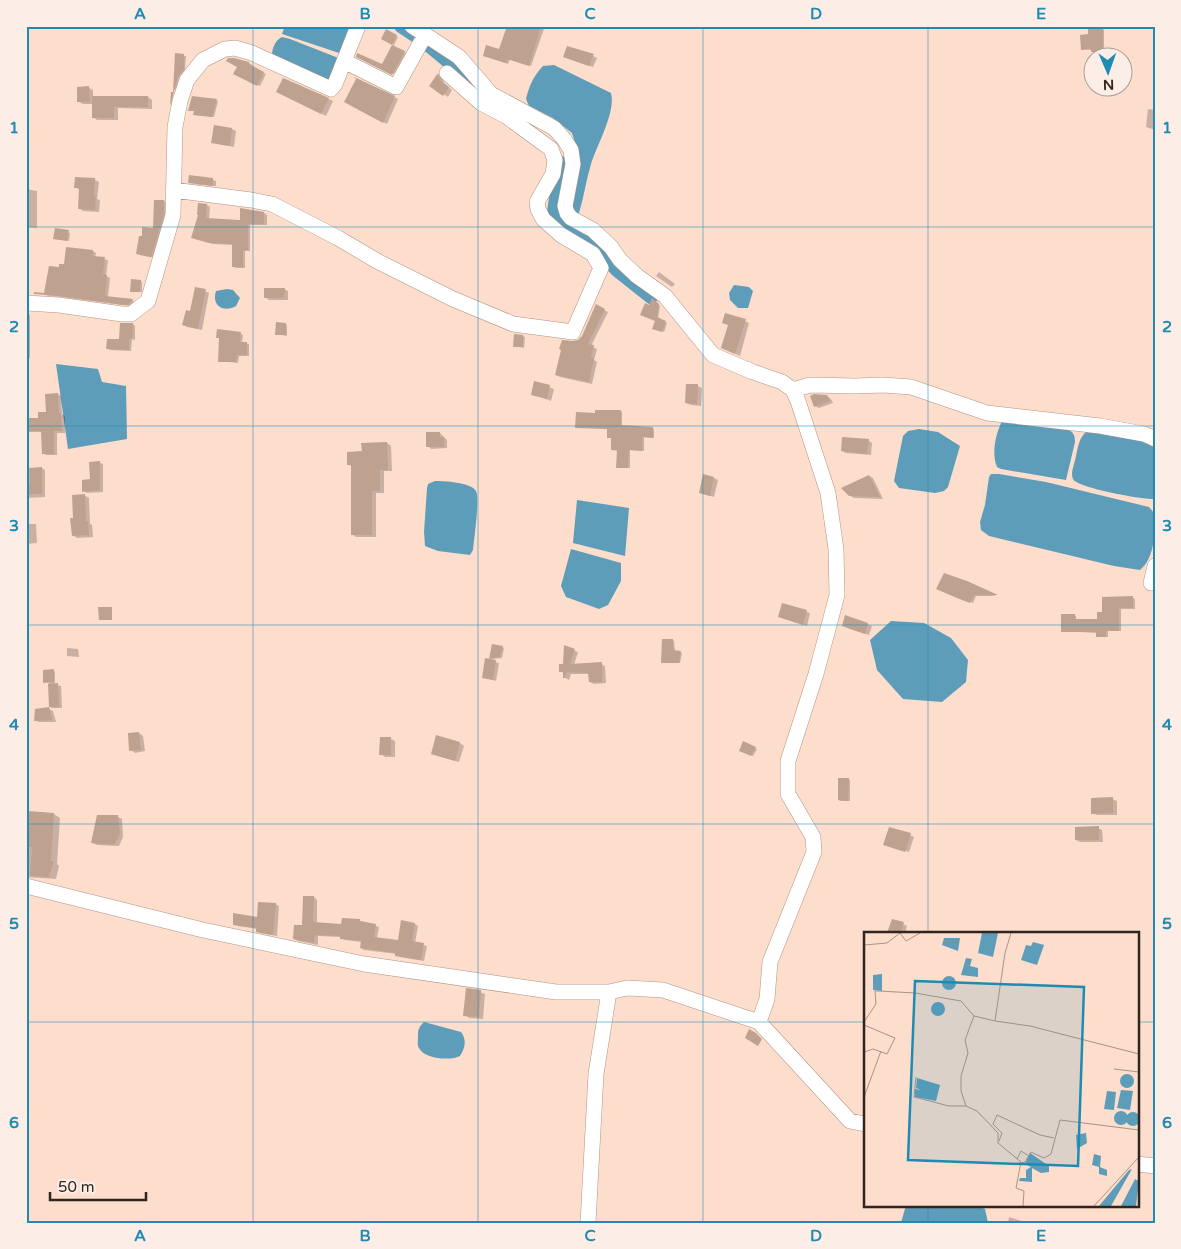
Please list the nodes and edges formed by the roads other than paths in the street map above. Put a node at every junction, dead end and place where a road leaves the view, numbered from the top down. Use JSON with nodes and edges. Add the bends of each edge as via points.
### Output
{"nodes":[{"id":1,"x":358,"y":26,"type":"edge"},
{"id":2,"x":418,"y":31,"type":"edge"},
{"id":3,"x":344,"y":61,"type":"junction"},
{"id":4,"x":447,"y":73,"type":"dead end"},
{"id":5,"x":173,"y":190,"type":"junction"},
{"id":6,"x":26,"y":303,"type":"edge"},
{"id":7,"x":793,"y":390,"type":"junction"},
{"id":8,"x":1155,"y":438,"type":"edge"},
{"id":9,"x":1155,"y":566,"type":"edge"},
{"id":10,"x":1151,"y":583,"type":"dead end"},
{"id":11,"x":26,"y":886,"type":"edge"},
{"id":12,"x":609,"y":992,"type":"junction"},
{"id":13,"x":759,"y":1022,"type":"junction"},
{"id":14,"x":864,"y":1124,"type":"edge"},
{"id":15,"x":1138,"y":1164,"type":"edge"},
{"id":16,"x":1155,"y":1166,"type":"edge"},
{"id":17,"x":588,"y":1223,"type":"edge"}],
"edges":[{"from":1,"to":3,"type":"street"},
{"from":2,"to":3,"type":"street","via":[[417,49],[396,87]]},
{"from":2,"to":7,"type":"street","via":[[459,57],[491,94],[554,128],[571,150],[573,164],[566,196],[567,213],[593,230],[637,276],[664,296],[713,355],[782,382]]},
{"from":3,"to":5,"type":"street","via":[[331,89],[235,48],[225,49],[203,60],[187,80],[180,102],[175,127]]},
{"from":4,"to":5,"type":"street","via":[[481,103],[506,116],[552,149],[555,160],[553,174],[537,202],[538,209],[543,219],[561,235],[593,254],[601,268],[573,332],[513,324],[452,300],[272,204]]},
{"from":5,"to":6,"type":"street","via":[[173,215],[148,301],[131,314]]},
{"from":7,"to":8,"type":"street","via":[[810,385],[911,387],[987,413],[1100,426]]},
{"from":7,"to":13,"type":"street","via":[[828,493],[836,549],[837,595],[788,761],[788,794],[813,837],[814,852],[770,962],[767,999]]},
{"from":9,"to":10,"type":"street"},
{"from":11,"to":12,"type":"street","via":[[203,930],[364,964],[556,992]]},
{"from":12,"to":13,"type":"street","via":[[626,988],[663,990]]},
{"from":12,"to":17,"type":"street","via":[[596,1074]]},
{"from":13,"to":14,"type":"street","via":[[850,1121]]},
{"from":15,"to":16,"type":"street"}]}
